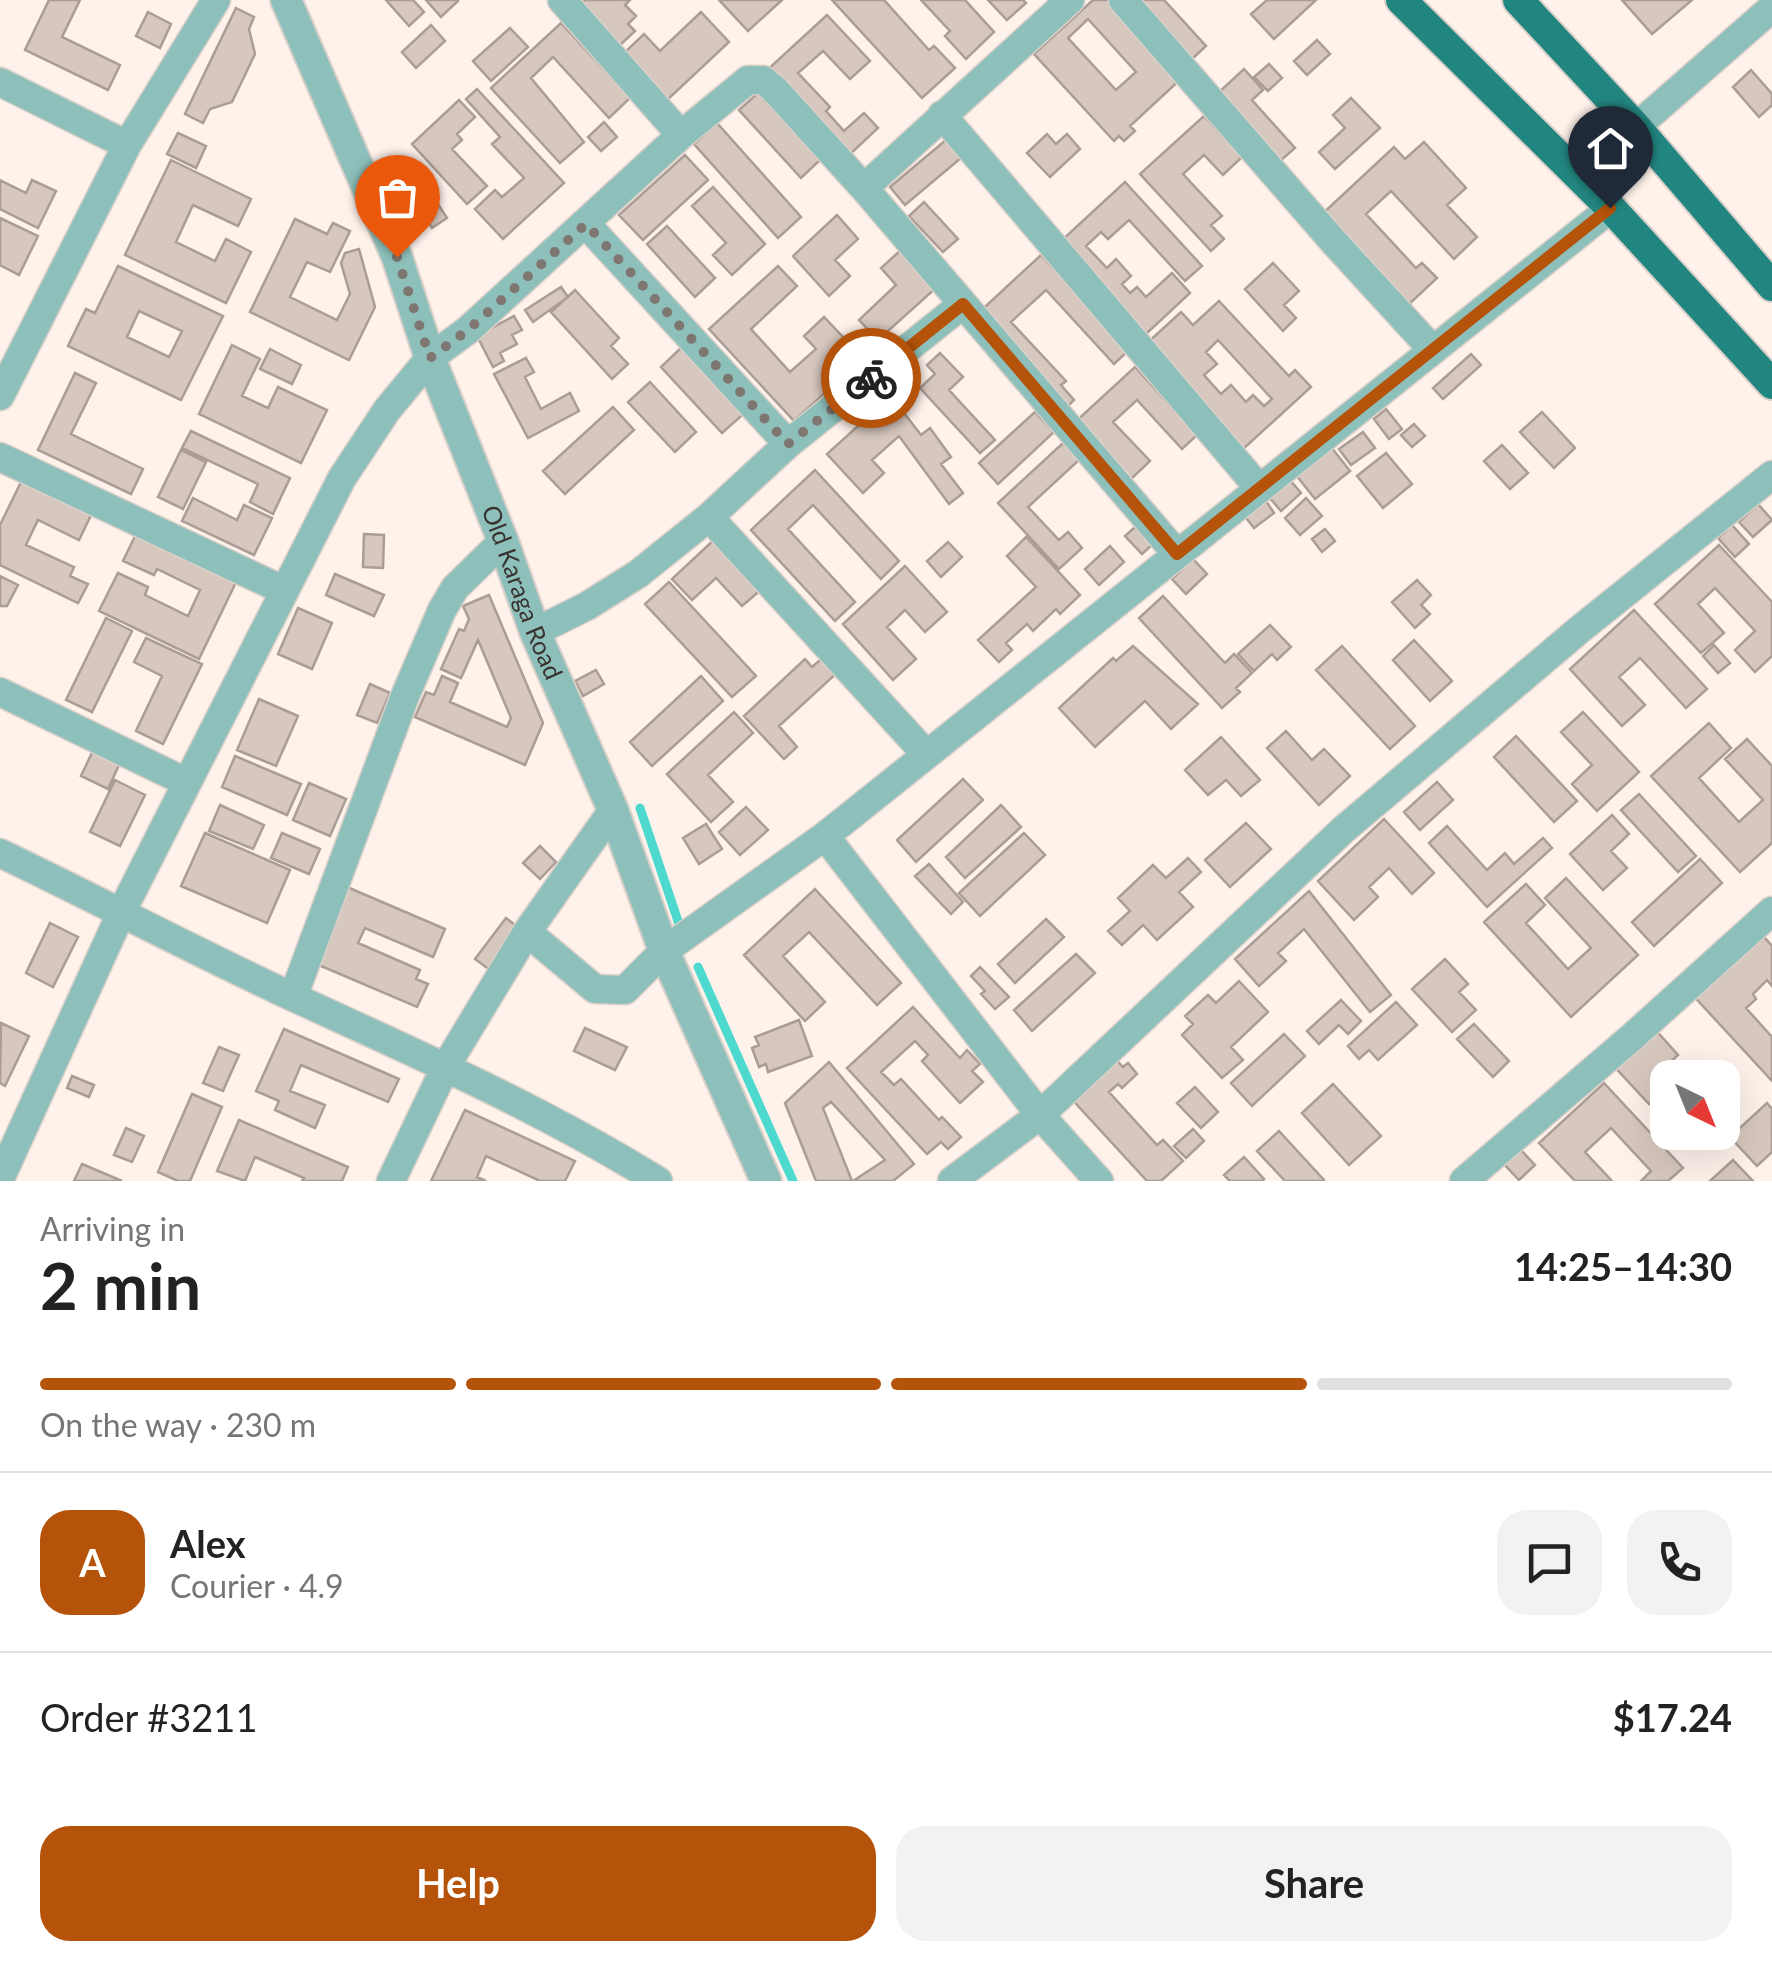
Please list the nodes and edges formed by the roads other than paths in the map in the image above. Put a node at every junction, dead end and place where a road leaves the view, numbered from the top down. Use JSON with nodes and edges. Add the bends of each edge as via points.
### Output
{"nodes":[{"id":1,"x":216,"y":0,"type":"edge"},
{"id":2,"x":562,"y":0,"type":"edge"},
{"id":3,"x":1070,"y":0,"type":"edge"},
{"id":4,"x":1123,"y":0,"type":"edge"},
{"id":5,"x":1400,"y":0,"type":"edge"},
{"id":6,"x":1518,"y":0,"type":"edge"},
{"id":7,"x":296,"y":5,"type":"edge"},
{"id":8,"x":1772,"y":8,"type":"edge"},
{"id":9,"x":0,"y":82,"type":"edge"},
{"id":10,"x":942,"y":115,"type":"junction"},
{"id":11,"x":1636,"y":127,"type":"junction"},
{"id":12,"x":681,"y":135,"type":"junction"},
{"id":13,"x":127,"y":145,"type":"junction"},
{"id":14,"x":864,"y":188,"type":"junction"},
{"id":15,"x":1610,"y":208,"type":"junction"},
{"id":16,"x":586,"y":224,"type":"junction"},
{"id":17,"x":1772,"y":286,"type":"edge"},
{"id":18,"x":963,"y":304,"type":"junction"},
{"id":19,"x":11,"y":348,"type":"edge"},
{"id":20,"x":1432,"y":348,"type":"junction"},
{"id":21,"x":430,"y":358,"type":"junction"},
{"id":22,"x":1772,"y":384,"type":"edge"},
{"id":23,"x":0,"y":396,"type":"edge"},
{"id":24,"x":788,"y":444,"type":"junction"},
{"id":25,"x":0,"y":457,"type":"edge"},
{"id":26,"x":1772,"y":474,"type":"edge"},
{"id":27,"x":1260,"y":488,"type":"junction"},
{"id":28,"x":709,"y":517,"type":"junction"},
{"id":29,"x":503,"y":541,"type":"junction"},
{"id":30,"x":1177,"y":554,"type":"junction"},
{"id":31,"x":283,"y":590,"type":"junction"},
{"id":32,"x":535,"y":632,"type":"junction"},
{"id":33,"x":0,"y":692,"type":"edge"},
{"id":34,"x":926,"y":754,"type":"junction"},
{"id":35,"x":186,"y":782,"type":"junction"},
{"id":36,"x":613,"y":810,"type":"junction"},
{"id":37,"x":825,"y":836,"type":"junction"},
{"id":38,"x":0,"y":853,"type":"edge"},
{"id":39,"x":122,"y":911,"type":"junction"},
{"id":40,"x":1772,"y":912,"type":"edge"},
{"id":41,"x":527,"y":932,"type":"junction"},
{"id":42,"x":664,"y":951,"type":"junction"},
{"id":43,"x":293,"y":997,"type":"junction"},
{"id":44,"x":446,"y":1066,"type":"junction"},
{"id":45,"x":1040,"y":1115,"type":"junction"},
{"id":46,"x":0,"y":1179,"type":"edge"},
{"id":47,"x":392,"y":1181,"type":"edge"},
{"id":48,"x":658,"y":1181,"type":"edge"},
{"id":49,"x":766,"y":1181,"type":"edge"},
{"id":50,"x":952,"y":1181,"type":"edge"},
{"id":51,"x":1099,"y":1181,"type":"edge"},
{"id":52,"x":1464,"y":1181,"type":"edge"}],
"edges":[{"from":1,"to":13,"type":"street"},
{"from":2,"to":12,"type":"street"},
{"from":3,"to":10,"type":"street"},
{"from":4,"to":20,"type":"street"},
{"from":5,"to":15,"type":"highway"},
{"from":6,"to":11,"type":"highway"},
{"from":7,"to":21,"type":"street","name":"Old Karaga Road"},
{"from":8,"to":11,"type":"street"},
{"from":9,"to":13,"type":"street"},
{"from":10,"to":14,"type":"street"},
{"from":10,"to":27,"type":"street"},
{"from":11,"to":17,"type":"highway"},
{"from":12,"to":14,"type":"street","via":[[748,80],[762,80]]},
{"from":12,"to":16,"type":"street"},
{"from":13,"to":19,"type":"street"},
{"from":14,"to":18,"type":"street"},
{"from":15,"to":20,"type":"street"},
{"from":15,"to":22,"type":"highway"},
{"from":16,"to":21,"type":"street"},
{"from":16,"to":24,"type":"street"},
{"from":18,"to":24,"type":"street"},
{"from":18,"to":30,"type":"street"},
{"from":19,"to":23,"type":"street"},
{"from":20,"to":27,"type":"street"},
{"from":21,"to":29,"type":"street","name":"Old Karaga Road"},
{"from":21,"to":31,"type":"street","via":[[342,478]]},
{"from":24,"to":28,"type":"street"},
{"from":25,"to":31,"type":"street"},
{"from":26,"to":45,"type":"street","via":[[1343,830]]},
{"from":27,"to":30,"type":"street"},
{"from":28,"to":32,"type":"street","via":[[638,574]]},
{"from":28,"to":34,"type":"street"},
{"from":29,"to":32,"type":"street","name":"Old Karaga Road"},
{"from":29,"to":43,"type":"street","via":[[454,588],[442,610]]},
{"from":30,"to":34,"type":"street"},
{"from":31,"to":35,"type":"street"},
{"from":32,"to":36,"type":"street","name":"Old Karaga Road"},
{"from":33,"to":35,"type":"street"},
{"from":34,"to":37,"type":"street"},
{"from":35,"to":39,"type":"street"},
{"from":36,"to":41,"type":"street"},
{"from":36,"to":42,"type":"street","name":"Old Karaga Road"},
{"from":37,"to":42,"type":"street"},
{"from":37,"to":45,"type":"street"},
{"from":38,"to":39,"type":"street"},
{"from":39,"to":43,"type":"street"},
{"from":39,"to":46,"type":"street"},
{"from":40,"to":52,"type":"street"},
{"from":41,"to":42,"type":"street","via":[[595,989],[625,990]]},
{"from":41,"to":44,"type":"street"},
{"from":42,"to":49,"type":"street","name":"Old Karaga Road"},
{"from":43,"to":44,"type":"street"},
{"from":44,"to":47,"type":"street"},
{"from":44,"to":48,"type":"street"},
{"from":45,"to":50,"type":"street"},
{"from":45,"to":51,"type":"street"}]}
